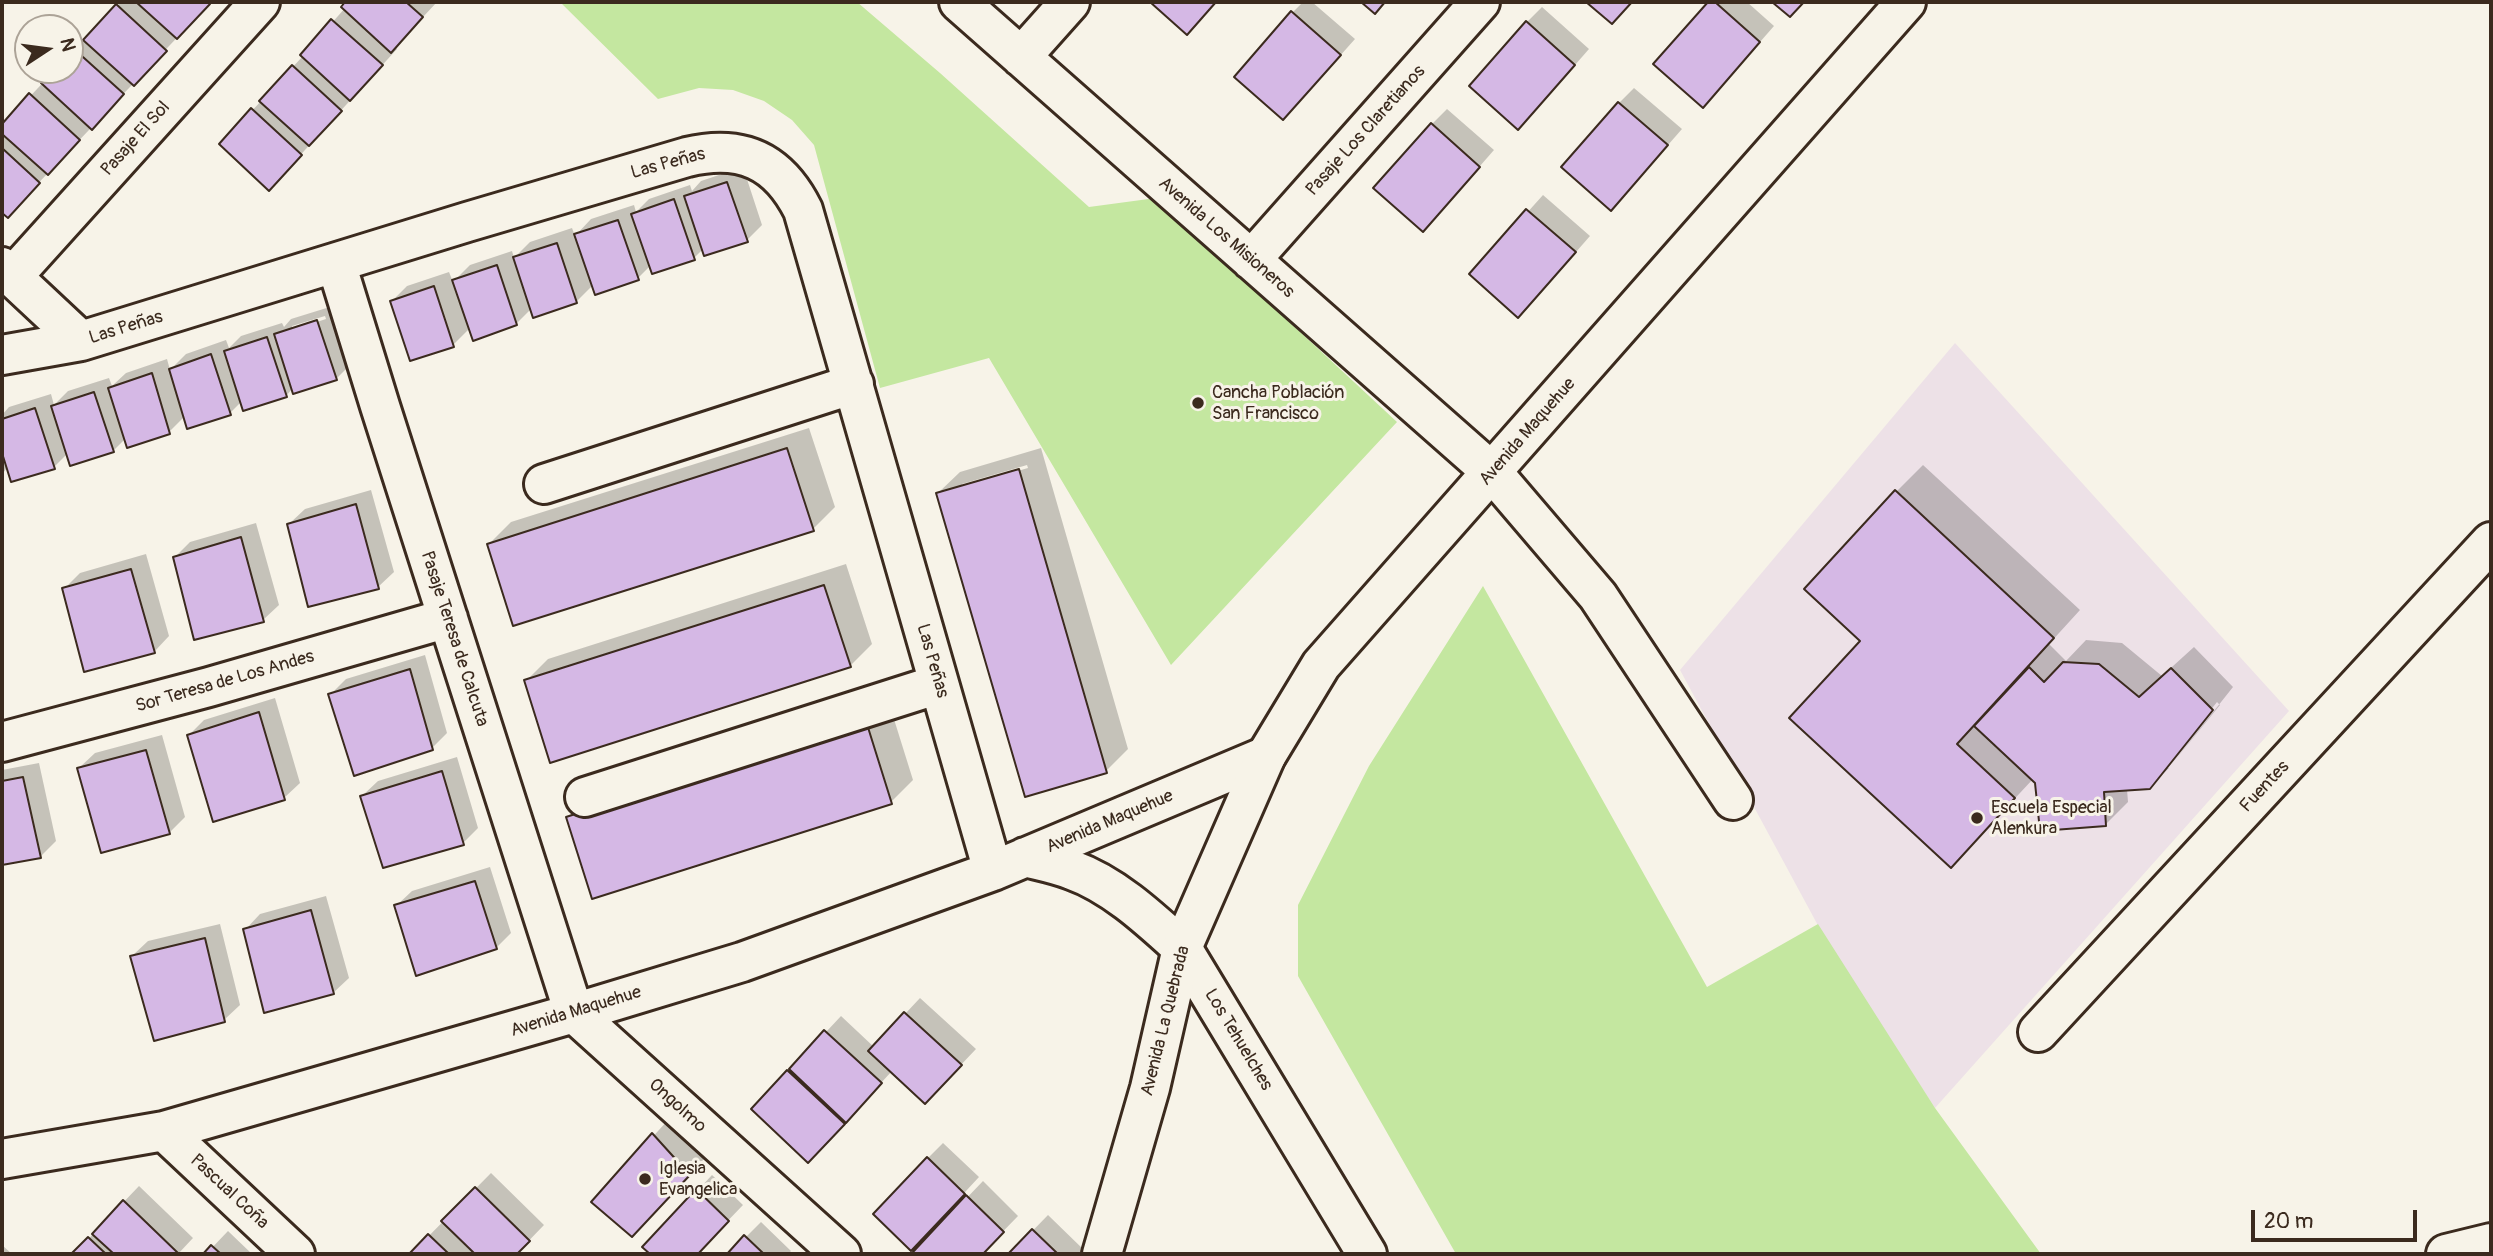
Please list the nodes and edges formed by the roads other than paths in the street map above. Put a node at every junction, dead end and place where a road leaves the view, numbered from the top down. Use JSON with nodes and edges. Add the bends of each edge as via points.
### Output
{"nodes":[{"id":1,"x":260,"y":2,"type":"edge"},
{"id":2,"x":959,"y":2,"type":"edge"},
{"id":3,"x":1070,"y":2,"type":"edge"},
{"id":4,"x":1480,"y":2,"type":"edge"},
{"id":5,"x":1906,"y":2,"type":"edge"},
{"id":6,"x":1021,"y":57,"type":"junction"},
{"id":7,"x":1251,"y":260,"type":"junction"},
{"id":8,"x":336,"y":263,"type":"junction"},
{"id":9,"x":7,"y":272,"type":"edge"},
{"id":10,"x":81,"y":341,"type":"junction"},
{"id":11,"x":2,"y":355,"type":"edge"},
{"id":12,"x":854,"y":384,"type":"junction"},
{"id":13,"x":1493,"y":473,"type":"junction"},
{"id":14,"x":544,"y":484,"type":"dead end"},
{"id":15,"x":2491,"y":542,"type":"edge"},
{"id":16,"x":448,"y":618,"type":"junction"},
{"id":17,"x":939,"y":684,"type":"junction"},
{"id":18,"x":2,"y":742,"type":"edge"},
{"id":19,"x":1266,"y":756,"type":"junction"},
{"id":20,"x":585,"y":797,"type":"dead end"},
{"id":21,"x":1733,"y":800,"type":"dead end"},
{"id":22,"x":1009,"y":864,"type":"junction"},
{"id":23,"x":1182,"y":948,"type":"junction"},
{"id":24,"x":574,"y":1013,"type":"junction"},
{"id":25,"x":2038,"y":1032,"type":"dead end"},
{"id":26,"x":164,"y":1130,"type":"junction"},
{"id":27,"x":2,"y":1159,"type":"edge"},
{"id":28,"x":2491,"y":1242,"type":"edge"},
{"id":29,"x":295,"y":1254,"type":"edge"},
{"id":30,"x":841,"y":1254,"type":"edge"},
{"id":31,"x":1102,"y":1254,"type":"edge"},
{"id":32,"x":1367,"y":1254,"type":"edge"},
{"id":33,"x":2446,"y":1254,"type":"edge"}],
"edges":[{"from":1,"to":9,"type":"street","name":"Pasaje El Sol"},
{"from":2,"to":6,"type":"street","name":"Avenida Los Misioneros"},
{"from":3,"to":6,"type":"street"},
{"from":4,"to":7,"type":"street","name":"Pasaje Los Claretianos"},
{"from":5,"to":13,"type":"street","name":"Avenida Maquehue"},
{"from":6,"to":7,"type":"street","name":"Avenida Los Misioneros"},
{"from":7,"to":13,"type":"street","name":"Avenida Los Misioneros"},
{"from":8,"to":10,"type":"street","name":"Las Peñas"},
{"from":8,"to":12,"type":"street","name":"Las Peñas","via":[[687,157],[710,151],[734,153],[757,160],[793,189],[803,209]]},
{"from":8,"to":16,"type":"street","name":"Pasaje Teresa de Calcuta"},
{"from":9,"to":10,"type":"street","name":"Las Peñas"},
{"from":10,"to":11,"type":"street"},
{"from":12,"to":14,"type":"street"},
{"from":12,"to":17,"type":"street","name":"Las Peñas"},
{"from":13,"to":19,"type":"street","name":"Avenida Maquehue","via":[[1321,665]]},
{"from":13,"to":21,"type":"street","name":"Avenida Los Misioneros","via":[[1598,596]]},
{"from":15,"to":25,"type":"street","name":"Fuentes"},
{"from":16,"to":18,"type":"street","name":"Sor Teresa de Los Andes"},
{"from":16,"to":24,"type":"street","name":"Pasaje Teresa de Calcuta"},
{"from":17,"to":20,"type":"street"},
{"from":17,"to":22,"type":"street","name":"Las Peñas"},
{"from":19,"to":22,"type":"street","name":"Avenida Maquehue"},
{"from":19,"to":23,"type":"street","name":"Avenida La Quebrada"},
{"from":22,"to":23,"type":"street","name":"Los Tehuelches","via":[[1074,870],[1147,916]]},
{"from":22,"to":24,"type":"street","name":"Avenida Maquehue","via":[[742,962]]},
{"from":23,"to":31,"type":"street","name":"Avenida La Quebrada","via":[[1150,1088]]},
{"from":23,"to":32,"type":"street","name":"Los Tehuelches"},
{"from":24,"to":26,"type":"street","name":"Avenida Maquehue"},
{"from":24,"to":30,"type":"street","name":"Ongolmo"},
{"from":26,"to":27,"type":"street","name":"Avenida Maquehue"},
{"from":26,"to":29,"type":"street","name":"Pascual Coña"},
{"from":28,"to":33,"type":"street"}]}
